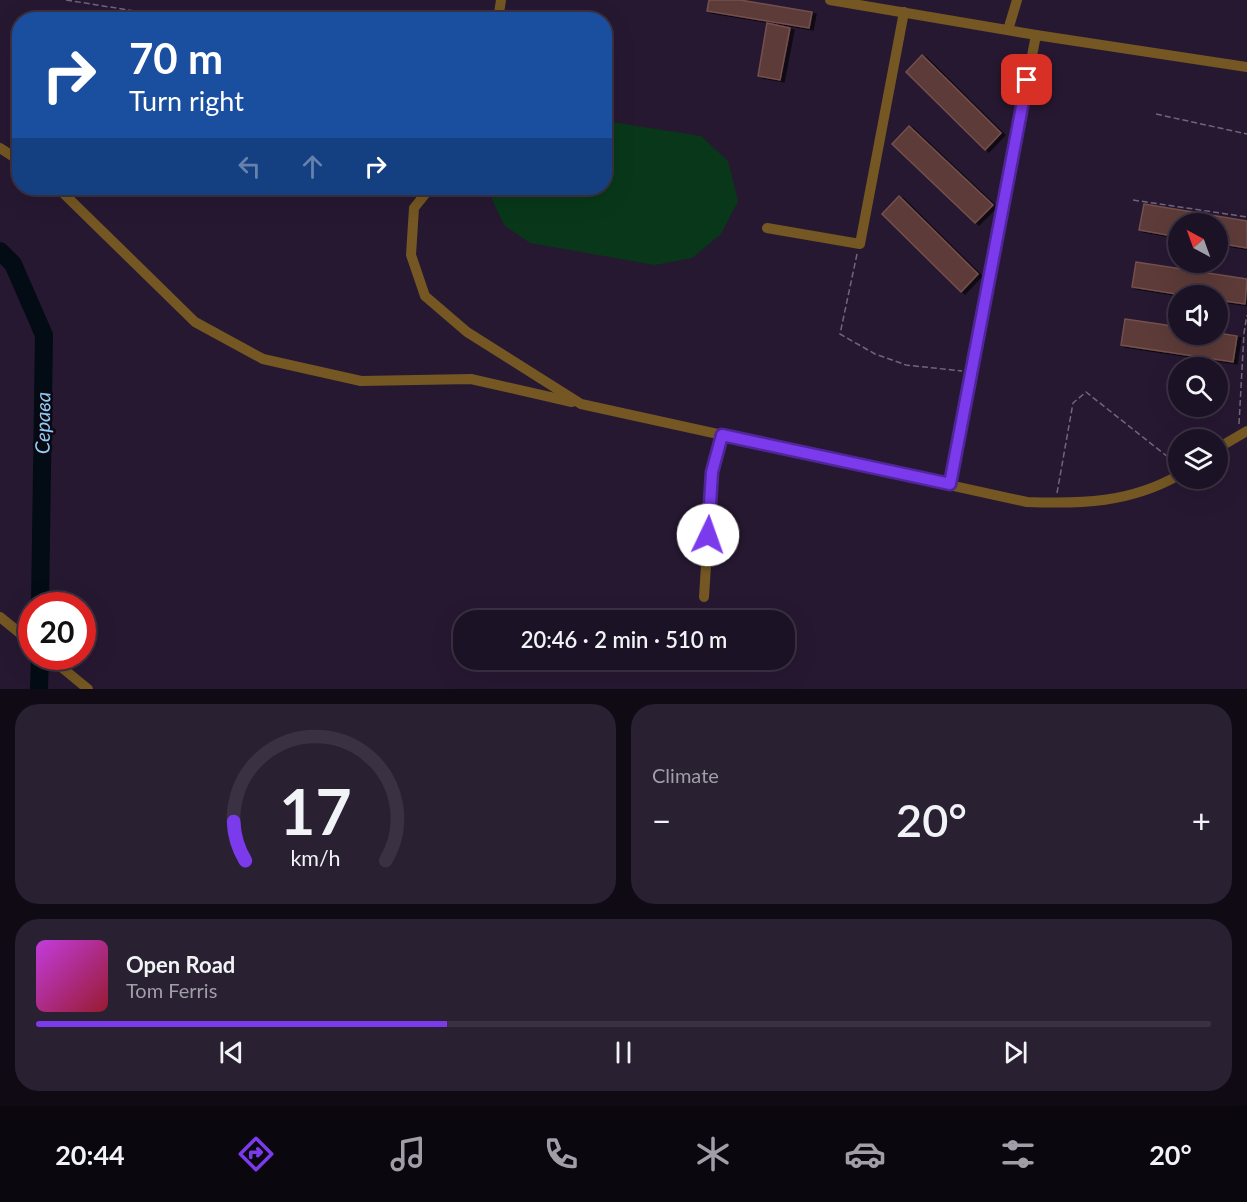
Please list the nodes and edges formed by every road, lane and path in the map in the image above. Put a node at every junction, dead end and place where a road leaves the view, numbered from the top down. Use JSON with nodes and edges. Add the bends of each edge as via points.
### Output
{"nodes":[{"id":1,"x":66,"y":0,"type":"edge"},
{"id":2,"x":830,"y":0,"type":"edge"},
{"id":3,"x":1017,"y":0,"type":"edge"},
{"id":4,"x":873,"y":4,"type":"edge"},
{"id":5,"x":141,"y":12,"type":"edge"},
{"id":6,"x":904,"y":12,"type":"junction"},
{"id":7,"x":1008,"y":30,"type":"junction"},
{"id":8,"x":1036,"y":35,"type":"junction"},
{"id":9,"x":1247,"y":67,"type":"edge"},
{"id":10,"x":1156,"y":114,"type":"dead end"},
{"id":11,"x":1247,"y":134,"type":"edge"},
{"id":12,"x":65,"y":195,"type":"edge"},
{"id":13,"x":424,"y":195,"type":"edge"},
{"id":14,"x":1133,"y":200,"type":"dead end"},
{"id":15,"x":1247,"y":217,"type":"edge"},
{"id":16,"x":767,"y":228,"type":"dead end"},
{"id":17,"x":860,"y":244,"type":"junction"},
{"id":18,"x":1247,"y":315,"type":"edge"},
{"id":19,"x":1245,"y":338,"type":"edge"},
{"id":20,"x":972,"y":372,"type":"junction"},
{"id":21,"x":581,"y":404,"type":"junction"},
{"id":22,"x":1243,"y":434,"type":"edge"},
{"id":23,"x":722,"y":435,"type":"junction"},
{"id":24,"x":1228,"y":442,"type":"edge"},
{"id":25,"x":1168,"y":457,"type":"edge"},
{"id":26,"x":1168,"y":480,"type":"edge"},
{"id":27,"x":950,"y":484,"type":"junction"},
{"id":28,"x":1055,"y":503,"type":"junction"},
{"id":29,"x":704,"y":597,"type":"dead end"},
{"id":30,"x":0,"y":617,"type":"edge"},
{"id":31,"x":18,"y":632,"type":"edge"},
{"id":32,"x":65,"y":670,"type":"edge"},
{"id":33,"x":88,"y":689,"type":"edge"}],
"edges":[{"from":1,"to":5,"type":"path"},
{"from":2,"to":4,"type":"street"},
{"from":3,"to":7,"type":"street"},
{"from":4,"to":6,"type":"street"},
{"from":6,"to":7,"type":"street"},
{"from":6,"to":17,"type":"street"},
{"from":7,"to":8,"type":"street"},
{"from":8,"to":9,"type":"street"},
{"from":8,"to":20,"type":"street"},
{"from":10,"to":11,"type":"path"},
{"from":12,"to":21,"type":"street","via":[[195,322],[263,358],[361,381],[471,379]]},
{"from":13,"to":21,"type":"street","via":[[414,208],[411,255],[425,296],[468,332]]},
{"from":14,"to":15,"type":"path"},
{"from":16,"to":17,"type":"street"},
{"from":17,"to":20,"type":"path","via":[[840,334],[875,354],[906,365]]},
{"from":18,"to":19,"type":"path"},
{"from":19,"to":22,"type":"path"},
{"from":20,"to":27,"type":"street"},
{"from":21,"to":23,"type":"street"},
{"from":22,"to":24,"type":"street"},
{"from":23,"to":27,"type":"street"},
{"from":23,"to":29,"type":"street","via":[[712,472]]},
{"from":25,"to":28,"type":"path","via":[[1086,392],[1074,403]]},
{"from":26,"to":28,"type":"street","via":[[1122,498]]},
{"from":27,"to":28,"type":"street","via":[[1027,502]]},
{"from":30,"to":31,"type":"street"},
{"from":32,"to":33,"type":"street"}]}
